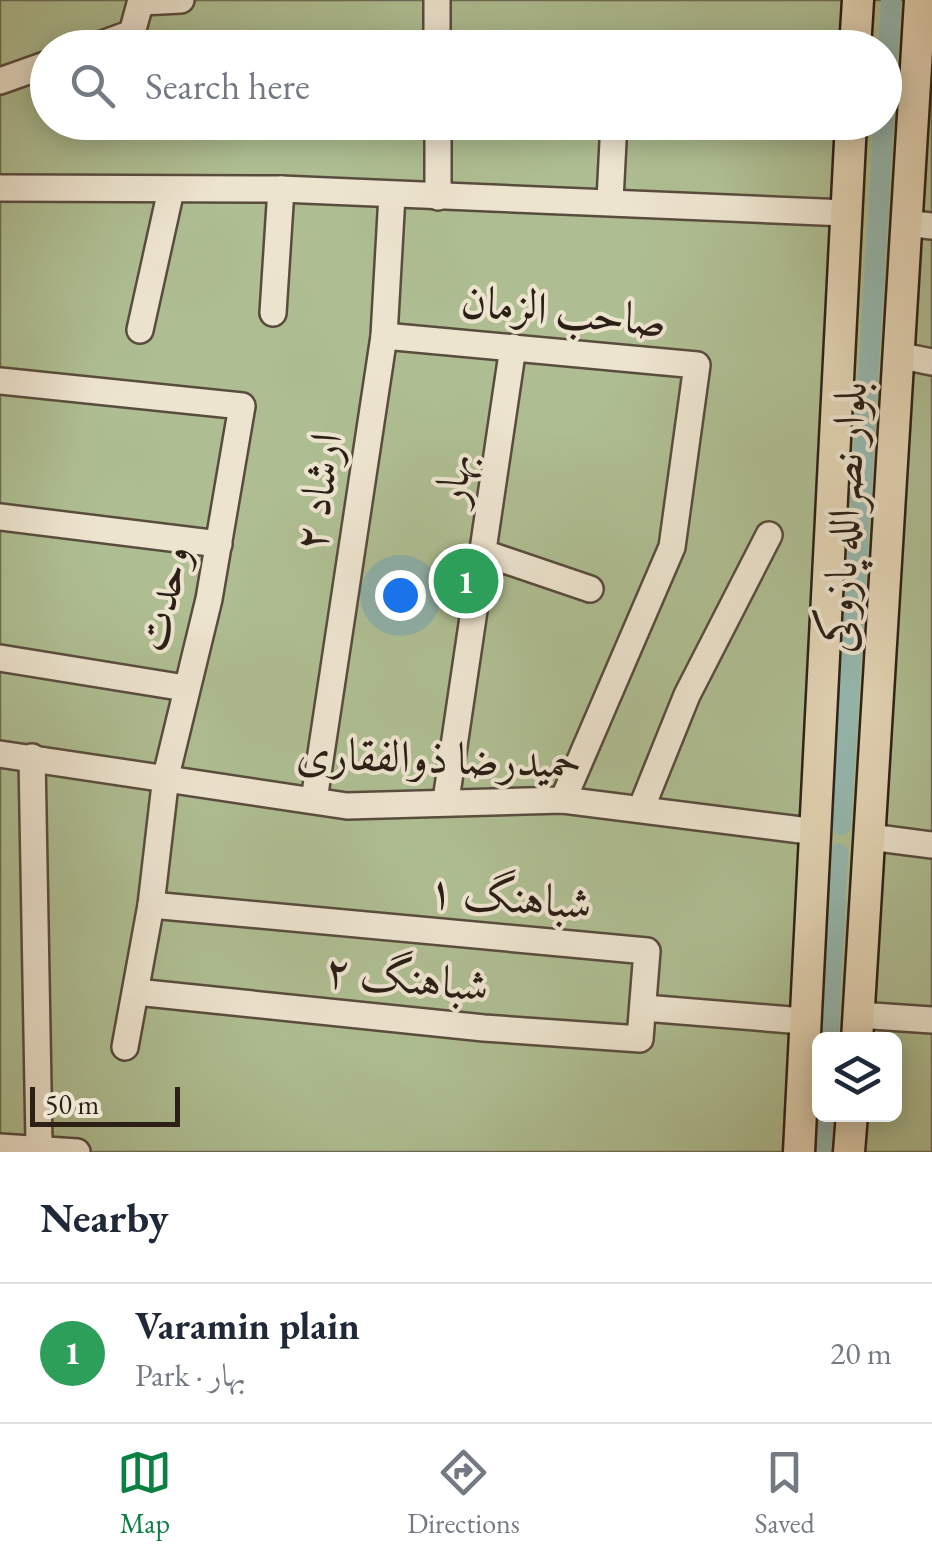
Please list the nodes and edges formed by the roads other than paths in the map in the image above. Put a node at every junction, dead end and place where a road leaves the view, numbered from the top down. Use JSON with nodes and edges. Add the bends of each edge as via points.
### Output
{"nodes":[{"id":1,"x":180,"y":0,"type":"edge"},
{"id":2,"x":437,"y":0,"type":"edge"},
{"id":3,"x":858,"y":0,"type":"edge"},
{"id":4,"x":920,"y":0,"type":"edge"},
{"id":5,"x":142,"y":1,"type":"edge"},
{"id":6,"x":133,"y":30,"type":"edge"},
{"id":7,"x":437,"y":30,"type":"edge"},
{"id":8,"x":857,"y":30,"type":"edge"},
{"id":9,"x":924,"y":53,"type":"edge"},
{"id":10,"x":30,"y":75,"type":"edge"},
{"id":11,"x":0,"y":81,"type":"edge"},
{"id":12,"x":438,"y":140,"type":"edge"},
{"id":13,"x":613,"y":140,"type":"edge"},
{"id":14,"x":850,"y":140,"type":"edge"},
{"id":15,"x":0,"y":188,"type":"edge"},
{"id":16,"x":281,"y":189,"type":"junction"},
{"id":17,"x":172,"y":190,"type":"junction"},
{"id":18,"x":392,"y":195,"type":"junction"},
{"id":19,"x":438,"y":197,"type":"junction"},
{"id":20,"x":610,"y":200,"type":"junction"},
{"id":21,"x":846,"y":213,"type":"junction"},
{"id":22,"x":919,"y":224,"type":"edge"},
{"id":23,"x":273,"y":313,"type":"dead end"},
{"id":24,"x":140,"y":330,"type":"dead end"},
{"id":25,"x":384,"y":336,"type":"junction"},
{"id":26,"x":512,"y":347,"type":"junction"},
{"id":27,"x":897,"y":355,"type":"junction"},
{"id":28,"x":932,"y":362,"type":"edge"},
{"id":29,"x":0,"y":381,"type":"edge"},
{"id":30,"x":0,"y":517,"type":"edge"},
{"id":31,"x":770,"y":534,"type":"dead end"},
{"id":32,"x":219,"y":544,"type":"junction"},
{"id":33,"x":484,"y":553,"type":"junction"},
{"id":34,"x":590,"y":589,"type":"dead end"},
{"id":35,"x":0,"y":658,"type":"edge"},
{"id":36,"x":185,"y":688,"type":"junction"},
{"id":37,"x":0,"y":754,"type":"edge"},
{"id":38,"x":32,"y":757,"type":"junction"},
{"id":39,"x":166,"y":776,"type":"junction"},
{"id":40,"x":314,"y":800,"type":"junction"},
{"id":41,"x":446,"y":800,"type":"junction"},
{"id":42,"x":562,"y":800,"type":"junction"},
{"id":43,"x":641,"y":809,"type":"junction"},
{"id":44,"x":817,"y":832,"type":"junction"},
{"id":45,"x":870,"y":837,"type":"junction"},
{"id":46,"x":932,"y":845,"type":"edge"},
{"id":47,"x":151,"y":905,"type":"junction"},
{"id":48,"x":136,"y":992,"type":"junction"},
{"id":49,"x":644,"y":1008,"type":"junction"},
{"id":50,"x":932,"y":1020,"type":"edge"},
{"id":51,"x":803,"y":1022,"type":"junction"},
{"id":52,"x":857,"y":1027,"type":"edge"},
{"id":53,"x":125,"y":1047,"type":"dead end"},
{"id":54,"x":851,"y":1122,"type":"edge"},
{"id":55,"x":39,"y":1142,"type":"dead end"},
{"id":56,"x":0,"y":1147,"type":"edge"},
{"id":57,"x":77,"y":1152,"type":"edge"},
{"id":58,"x":799,"y":1152,"type":"edge"},
{"id":59,"x":849,"y":1152,"type":"edge"}],
"edges":[{"from":1,"to":5,"type":"street"},
{"from":2,"to":7,"type":"street"},
{"from":3,"to":8,"type":"main road"},
{"from":4,"to":9,"type":"main road","name":"بلوار نصرالله پازوکی"},
{"from":5,"to":6,"type":"street"},
{"from":9,"to":22,"type":"main road","name":"بلوار نصرالله پازوکی"},
{"from":10,"to":11,"type":"street"},
{"from":12,"to":19,"type":"street"},
{"from":13,"to":20,"type":"street"},
{"from":14,"to":21,"type":"main road","name":"بلوار نصرالله پازوکی"},
{"from":15,"to":17,"type":"street"},
{"from":16,"to":17,"type":"street"},
{"from":16,"to":18,"type":"street"},
{"from":16,"to":23,"type":"street"},
{"from":17,"to":24,"type":"street"},
{"from":18,"to":19,"type":"street"},
{"from":18,"to":25,"type":"street","name":"ارشاد ۲"},
{"from":19,"to":20,"type":"street"},
{"from":20,"to":21,"type":"street"},
{"from":21,"to":44,"type":"main road","name":"بلوار نصرالله پازوکی"},
{"from":22,"to":27,"type":"main road","name":"بلوار نصرالله پازوکی"},
{"from":25,"to":26,"type":"street","name":"صاحب الزمان"},
{"from":25,"to":40,"type":"street","name":"ارشاد ۲"},
{"from":26,"to":33,"type":"street","name":"بهار"},
{"from":26,"to":42,"type":"street","name":"صاحب الزمان","via":[[697,366],[672,547]]},
{"from":27,"to":28,"type":"street"},
{"from":27,"to":45,"type":"main road","name":"بلوار نصرالله پازوکی"},
{"from":29,"to":32,"type":"street","name":"وحدت","via":[[242,406]]},
{"from":30,"to":32,"type":"street"},
{"from":31,"to":43,"type":"street","via":[[688,694]]},
{"from":32,"to":36,"type":"street","name":"وحدت"},
{"from":33,"to":34,"type":"street"},
{"from":33,"to":41,"type":"street","name":"بهار"},
{"from":35,"to":36,"type":"street"},
{"from":36,"to":39,"type":"street","name":"وحدت"},
{"from":37,"to":38,"type":"street","name":"حمیدرضا ذوالفقاری"},
{"from":38,"to":39,"type":"street","name":"حمیدرضا ذوالفقاری"},
{"from":38,"to":55,"type":"street"},
{"from":39,"to":40,"type":"street","name":"حمیدرضا ذوالفقاری"},
{"from":39,"to":47,"type":"street","name":"وحدت"},
{"from":40,"to":41,"type":"street","name":"حمیدرضا ذوالفقاری","via":[[347,806]]},
{"from":41,"to":42,"type":"street","name":"حمیدرضا ذوالفقاری"},
{"from":42,"to":43,"type":"street","name":"حمیدرضا ذوالفقاری"},
{"from":43,"to":44,"type":"street","name":"حمیدرضا ذوالفقاری"},
{"from":44,"to":45,"type":"main road"},
{"from":44,"to":51,"type":"main road","name":"بلوار نصرالله پازوکی"},
{"from":45,"to":46,"type":"street"},
{"from":45,"to":52,"type":"main road","name":"بلوار نصرالله پازوکی"},
{"from":47,"to":48,"type":"street","name":"وحدت"},
{"from":47,"to":49,"type":"street","name":"شباهنگ ۱","via":[[647,951]]},
{"from":48,"to":49,"type":"street","name":"شباهنگ ۲","via":[[640,1038]]},
{"from":48,"to":53,"type":"street","name":"وحدت"},
{"from":49,"to":51,"type":"street"},
{"from":50,"to":52,"type":"street"},
{"from":51,"to":58,"type":"main road","name":"بلوار نصرالله پازوکی"},
{"from":54,"to":59,"type":"main road"},
{"from":56,"to":57,"type":"street"}]}
